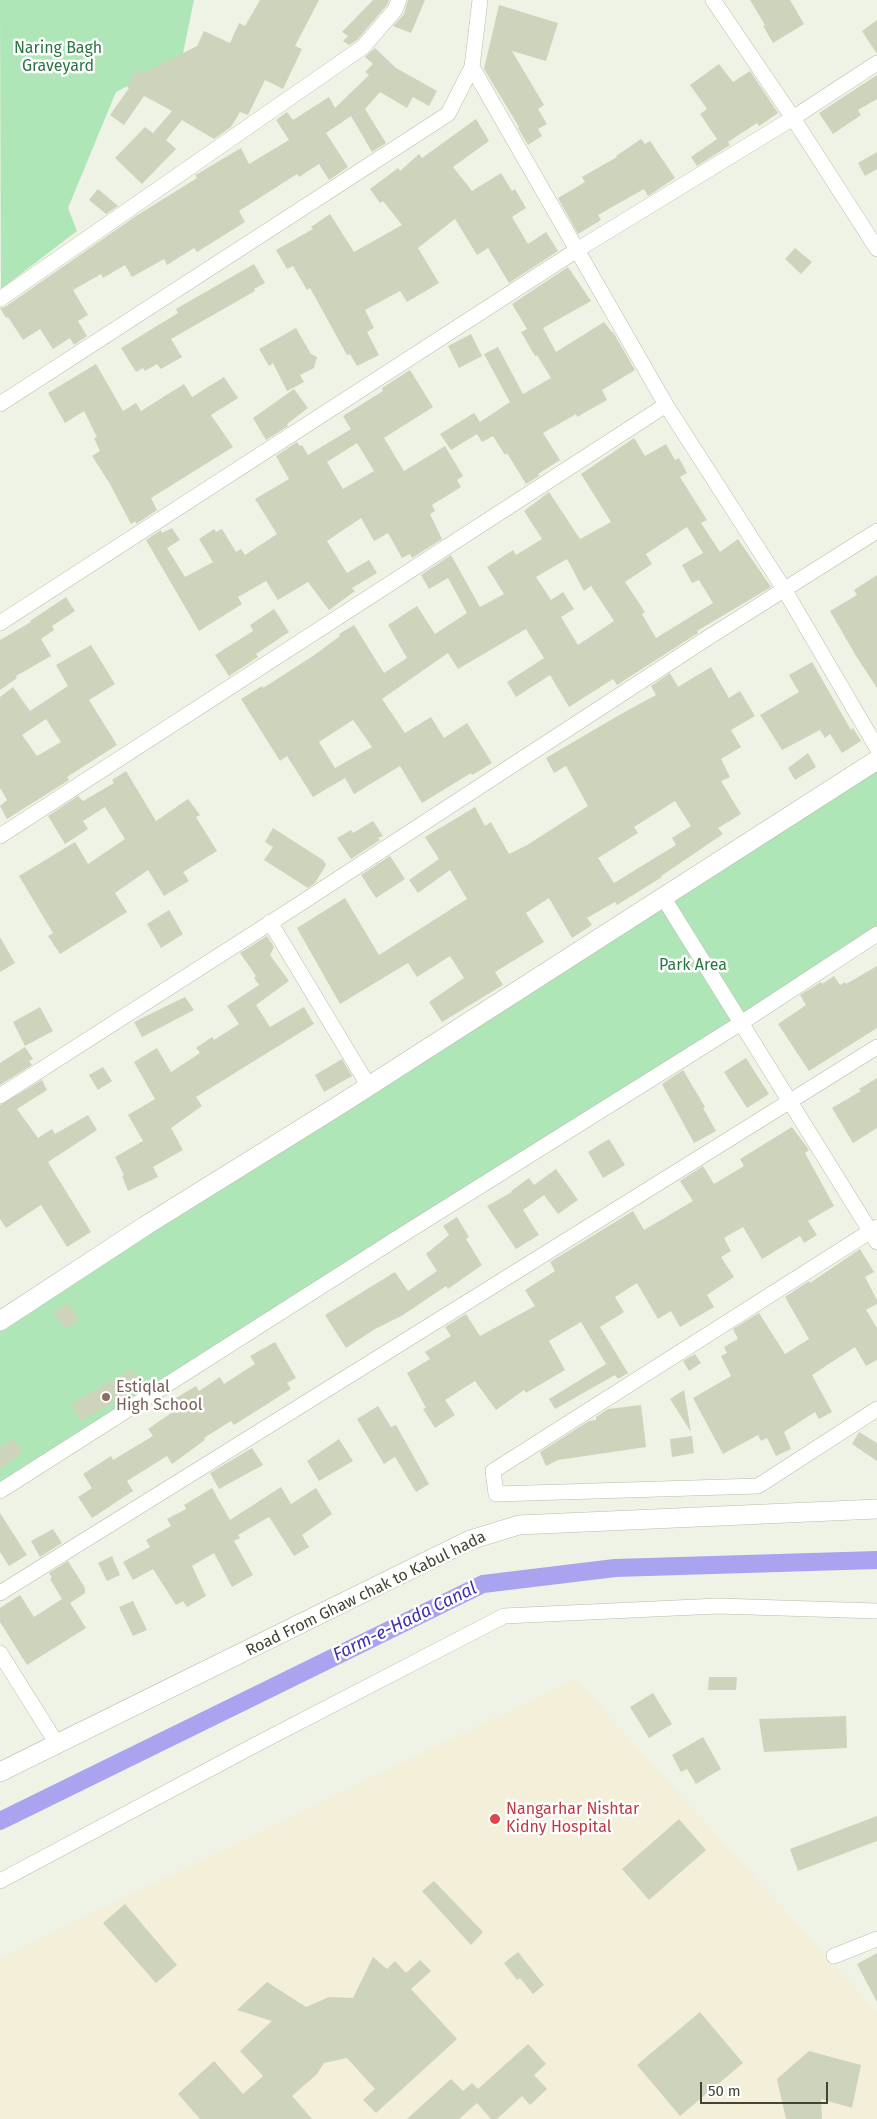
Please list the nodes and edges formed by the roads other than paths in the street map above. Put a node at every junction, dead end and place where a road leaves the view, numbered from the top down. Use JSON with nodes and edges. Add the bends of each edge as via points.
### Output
{"nodes":[{"id":1,"x":399,"y":0,"type":"edge"},
{"id":2,"x":480,"y":0,"type":"edge"},
{"id":3,"x":713,"y":0,"type":"edge"},
{"id":4,"x":877,"y":63,"type":"edge"},
{"id":5,"x":472,"y":66,"type":"junction"},
{"id":6,"x":793,"y":118,"type":"junction"},
{"id":7,"x":877,"y":249,"type":"edge"},
{"id":8,"x":577,"y":250,"type":"junction"},
{"id":9,"x":0,"y":299,"type":"edge"},
{"id":10,"x":0,"y":404,"type":"edge"},
{"id":11,"x":666,"y":405,"type":"junction"},
{"id":12,"x":877,"y":531,"type":"edge"},
{"id":13,"x":784,"y":589,"type":"junction"},
{"id":14,"x":0,"y":623,"type":"edge"},
{"id":15,"x":877,"y":748,"type":"edge"},
{"id":16,"x":877,"y":760,"type":"edge"},
{"id":17,"x":0,"y":836,"type":"edge"},
{"id":18,"x":663,"y":897,"type":"junction"},
{"id":19,"x":270,"y":922,"type":"junction"},
{"id":20,"x":877,"y":934,"type":"edge"},
{"id":21,"x":741,"y":1023,"type":"junction"},
{"id":22,"x":877,"y":1047,"type":"edge"},
{"id":23,"x":368,"y":1085,"type":"junction"},
{"id":24,"x":0,"y":1096,"type":"edge"},
{"id":25,"x":790,"y":1102,"type":"junction"},
{"id":26,"x":875,"y":1234,"type":"edge"},
{"id":27,"x":0,"y":1322,"type":"edge"},
{"id":28,"x":877,"y":1409,"type":"edge"},
{"id":29,"x":0,"y":1491,"type":"edge"},
{"id":30,"x":877,"y":1509,"type":"edge"},
{"id":31,"x":0,"y":1593,"type":"edge"},
{"id":32,"x":877,"y":1611,"type":"edge"},
{"id":33,"x":0,"y":1653,"type":"edge"},
{"id":34,"x":57,"y":1744,"type":"junction"},
{"id":35,"x":0,"y":1772,"type":"edge"},
{"id":36,"x":0,"y":1881,"type":"edge"},
{"id":37,"x":877,"y":1939,"type":"edge"},
{"id":38,"x":834,"y":1956,"type":"dead end"}],
"edges":[{"from":1,"to":9,"type":"street","via":[[395,10],[363,47]]},
{"from":2,"to":5,"type":"street"},
{"from":3,"to":6,"type":"street"},
{"from":4,"to":6,"type":"street"},
{"from":5,"to":8,"type":"street"},
{"from":5,"to":10,"type":"street","via":[[448,114]]},
{"from":6,"to":7,"type":"street"},
{"from":6,"to":8,"type":"street"},
{"from":8,"to":11,"type":"street"},
{"from":8,"to":14,"type":"street"},
{"from":11,"to":13,"type":"street"},
{"from":11,"to":17,"type":"street"},
{"from":12,"to":13,"type":"street"},
{"from":13,"to":15,"type":"street"},
{"from":13,"to":19,"type":"street"},
{"from":16,"to":18,"type":"street"},
{"from":18,"to":21,"type":"street"},
{"from":18,"to":23,"type":"street"},
{"from":19,"to":23,"type":"street"},
{"from":19,"to":24,"type":"street"},
{"from":20,"to":21,"type":"street"},
{"from":21,"to":25,"type":"street"},
{"from":21,"to":29,"type":"street"},
{"from":22,"to":25,"type":"street"},
{"from":23,"to":27,"type":"street"},
{"from":25,"to":26,"type":"street"},
{"from":25,"to":31,"type":"street"},
{"from":26,"to":28,"type":"street","via":[[493,1471],[496,1494],[758,1486]]},
{"from":30,"to":34,"type":"street","name":"Road From Ghaw chak to Kabul hada","via":[[519,1525],[470,1540]]},
{"from":32,"to":36,"type":"street","via":[[718,1606],[504,1616]]},
{"from":33,"to":34,"type":"street"},
{"from":34,"to":35,"type":"street","name":"Road From Ghaw chak to Kabul hada"},
{"from":37,"to":38,"type":"street"}]}
